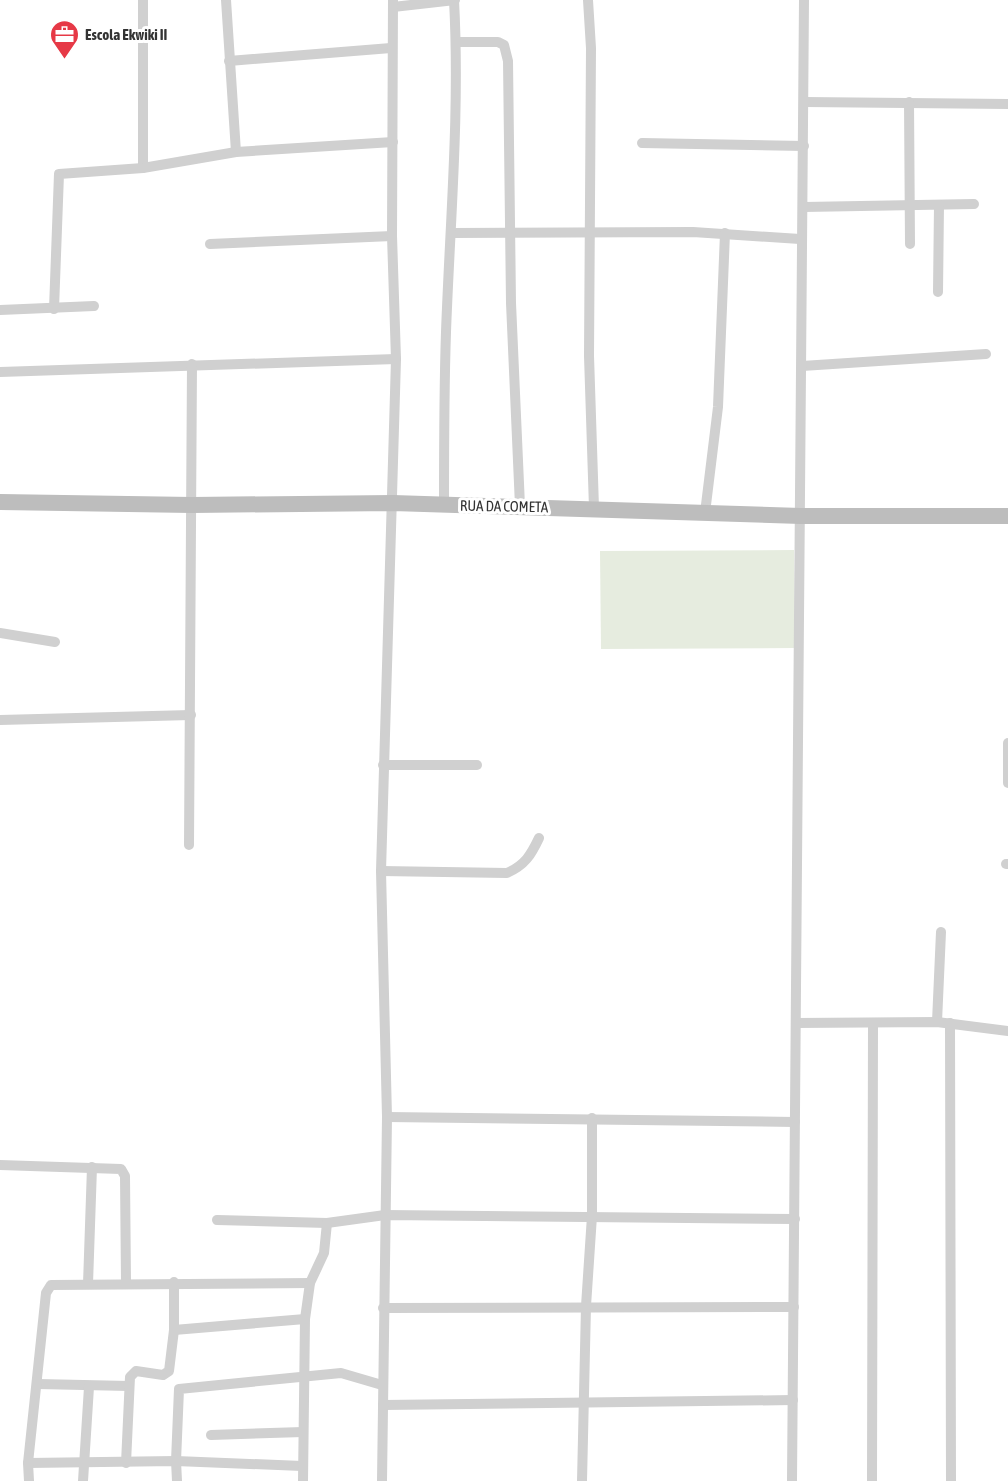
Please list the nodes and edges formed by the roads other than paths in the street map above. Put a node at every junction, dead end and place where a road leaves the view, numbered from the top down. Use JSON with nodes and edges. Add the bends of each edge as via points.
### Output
{"nodes":[{"id":1,"x":143,"y":0,"type":"edge"},
{"id":2,"x":226,"y":0,"type":"edge"},
{"id":3,"x":454,"y":0,"type":"edge"},
{"id":4,"x":588,"y":0,"type":"edge"},
{"id":5,"x":804,"y":0,"type":"edge"},
{"id":6,"x":393,"y":4,"type":"edge"},
{"id":7,"x":456,"y":42,"type":"junction"},
{"id":8,"x":391,"y":48,"type":"junction"},
{"id":9,"x":229,"y":61,"type":"junction"},
{"id":10,"x":805,"y":102,"type":"junction"},
{"id":11,"x":909,"y":102,"type":"junction"},
{"id":12,"x":1008,"y":104,"type":"edge"},
{"id":13,"x":393,"y":142,"type":"junction"},
{"id":14,"x":642,"y":143,"type":"dead end"},
{"id":15,"x":804,"y":146,"type":"junction"},
{"id":16,"x":236,"y":152,"type":"junction"},
{"id":17,"x":143,"y":168,"type":"junction"},
{"id":18,"x":974,"y":204,"type":"dead end"},
{"id":19,"x":908,"y":205,"type":"junction"},
{"id":20,"x":939,"y":205,"type":"junction"},
{"id":21,"x":804,"y":207,"type":"junction"},
{"id":22,"x":590,"y":232,"type":"junction"},
{"id":23,"x":452,"y":233,"type":"junction"},
{"id":24,"x":511,"y":233,"type":"junction"},
{"id":25,"x":725,"y":233,"type":"junction"},
{"id":26,"x":392,"y":236,"type":"junction"},
{"id":27,"x":800,"y":239,"type":"junction"},
{"id":28,"x":210,"y":244,"type":"dead end"},
{"id":29,"x":909,"y":244,"type":"dead end"},
{"id":30,"x":938,"y":292,"type":"dead end"},
{"id":31,"x":94,"y":306,"type":"dead end"},
{"id":32,"x":54,"y":309,"type":"junction"},
{"id":33,"x":0,"y":310,"type":"edge"},
{"id":34,"x":986,"y":354,"type":"dead end"},
{"id":35,"x":396,"y":359,"type":"junction"},
{"id":36,"x":192,"y":364,"type":"junction"},
{"id":37,"x":802,"y":366,"type":"junction"},
{"id":38,"x":0,"y":372,"type":"edge"},
{"id":39,"x":0,"y":502,"type":"edge"},
{"id":40,"x":393,"y":503,"type":"junction"},
{"id":41,"x":192,"y":505,"type":"junction"},
{"id":42,"x":444,"y":505,"type":"junction"},
{"id":43,"x":520,"y":506,"type":"junction"},
{"id":44,"x":594,"y":508,"type":"junction"},
{"id":45,"x":705,"y":513,"type":"junction"},
{"id":46,"x":801,"y":516,"type":"junction"},
{"id":47,"x":1008,"y":516,"type":"edge"},
{"id":48,"x":0,"y":633,"type":"edge"},
{"id":49,"x":55,"y":642,"type":"dead end"},
{"id":50,"x":191,"y":715,"type":"junction"},
{"id":51,"x":0,"y":720,"type":"edge"},
{"id":52,"x":1008,"y":743,"type":"edge"},
{"id":53,"x":383,"y":765,"type":"junction"},
{"id":54,"x":477,"y":765,"type":"dead end"},
{"id":55,"x":1008,"y":783,"type":"edge"},
{"id":56,"x":539,"y":838,"type":"dead end"},
{"id":57,"x":189,"y":845,"type":"dead end"},
{"id":58,"x":381,"y":871,"type":"junction"},
{"id":59,"x":941,"y":932,"type":"dead end"},
{"id":60,"x":937,"y":1022,"type":"junction"},
{"id":61,"x":796,"y":1023,"type":"junction"},
{"id":62,"x":950,"y":1023,"type":"junction"},
{"id":63,"x":873,"y":1024,"type":"junction"},
{"id":64,"x":1008,"y":1031,"type":"edge"},
{"id":65,"x":387,"y":1117,"type":"junction"},
{"id":66,"x":592,"y":1118,"type":"junction"},
{"id":67,"x":795,"y":1122,"type":"junction"},
{"id":68,"x":0,"y":1165,"type":"edge"},
{"id":69,"x":92,"y":1167,"type":"junction"},
{"id":70,"x":385,"y":1215,"type":"junction"},
{"id":71,"x":592,"y":1216,"type":"junction"},
{"id":72,"x":795,"y":1219,"type":"junction"},
{"id":73,"x":217,"y":1220,"type":"dead end"},
{"id":74,"x":327,"y":1223,"type":"junction"},
{"id":75,"x":174,"y":1282,"type":"junction"},
{"id":76,"x":309,"y":1282,"type":"junction"},
{"id":77,"x":126,"y":1283,"type":"junction"},
{"id":78,"x":88,"y":1284,"type":"junction"},
{"id":79,"x":586,"y":1306,"type":"junction"},
{"id":80,"x":794,"y":1307,"type":"junction"},
{"id":81,"x":383,"y":1308,"type":"junction"},
{"id":82,"x":304,"y":1319,"type":"junction"},
{"id":83,"x":174,"y":1330,"type":"junction"},
{"id":84,"x":303,"y":1376,"type":"junction"},
{"id":85,"x":38,"y":1384,"type":"junction"},
{"id":86,"x":382,"y":1385,"type":"junction"},
{"id":87,"x":129,"y":1386,"type":"junction"},
{"id":88,"x":89,"y":1387,"type":"junction"},
{"id":89,"x":793,"y":1400,"type":"junction"},
{"id":90,"x":585,"y":1402,"type":"junction"},
{"id":91,"x":382,"y":1405,"type":"junction"},
{"id":92,"x":303,"y":1432,"type":"junction"},
{"id":93,"x":211,"y":1435,"type":"dead end"},
{"id":94,"x":176,"y":1461,"type":"junction"},
{"id":95,"x":28,"y":1463,"type":"junction"},
{"id":96,"x":82,"y":1463,"type":"junction"},
{"id":97,"x":126,"y":1463,"type":"junction"},
{"id":98,"x":302,"y":1466,"type":"junction"},
{"id":99,"x":29,"y":1481,"type":"edge"},
{"id":100,"x":83,"y":1481,"type":"edge"},
{"id":101,"x":177,"y":1481,"type":"edge"},
{"id":102,"x":303,"y":1481,"type":"edge"},
{"id":103,"x":382,"y":1481,"type":"edge"},
{"id":104,"x":582,"y":1481,"type":"edge"},
{"id":105,"x":792,"y":1481,"type":"edge"},
{"id":106,"x":872,"y":1481,"type":"edge"},
{"id":107,"x":951,"y":1481,"type":"edge"}],
"edges":[{"from":1,"to":17,"type":"street"},
{"from":2,"to":9,"type":"street"},
{"from":3,"to":6,"type":"street"},
{"from":3,"to":7,"type":"street"},
{"from":4,"to":22,"type":"street"},
{"from":5,"to":10,"type":"street"},
{"from":6,"to":8,"type":"street"},
{"from":7,"to":23,"type":"street"},
{"from":7,"to":24,"type":"street","via":[[498,42],[507,53]]},
{"from":8,"to":9,"type":"street"},
{"from":8,"to":13,"type":"street"},
{"from":9,"to":16,"type":"street"},
{"from":10,"to":11,"type":"street"},
{"from":10,"to":15,"type":"street"},
{"from":11,"to":12,"type":"street"},
{"from":11,"to":19,"type":"street"},
{"from":13,"to":16,"type":"street"},
{"from":13,"to":26,"type":"street"},
{"from":14,"to":15,"type":"street"},
{"from":15,"to":21,"type":"street"},
{"from":16,"to":17,"type":"street"},
{"from":17,"to":32,"type":"street","via":[[59,174]]},
{"from":18,"to":20,"type":"street"},
{"from":19,"to":20,"type":"street"},
{"from":19,"to":21,"type":"street"},
{"from":19,"to":29,"type":"street"},
{"from":20,"to":30,"type":"street"},
{"from":21,"to":27,"type":"street"},
{"from":22,"to":24,"type":"street"},
{"from":22,"to":25,"type":"street"},
{"from":22,"to":44,"type":"street"},
{"from":23,"to":24,"type":"street"},
{"from":23,"to":42,"type":"street","via":[[446,331]]},
{"from":24,"to":43,"type":"street"},
{"from":25,"to":27,"type":"street"},
{"from":25,"to":45,"type":"street","via":[[718,407]]},
{"from":26,"to":28,"type":"street"},
{"from":26,"to":35,"type":"street"},
{"from":27,"to":37,"type":"street"},
{"from":31,"to":32,"type":"street"},
{"from":32,"to":33,"type":"street"},
{"from":34,"to":37,"type":"street"},
{"from":35,"to":36,"type":"street"},
{"from":35,"to":40,"type":"street"},
{"from":36,"to":38,"type":"street"},
{"from":36,"to":41,"type":"street"},
{"from":37,"to":46,"type":"street"},
{"from":39,"to":41,"type":"street","name":"RUA DA COMETA"},
{"from":40,"to":41,"type":"street","name":"RUA DA COMETA"},
{"from":40,"to":42,"type":"street","name":"RUA DA COMETA"},
{"from":40,"to":53,"type":"street"},
{"from":41,"to":50,"type":"street"},
{"from":42,"to":43,"type":"street","name":"RUA DA COMETA"},
{"from":43,"to":44,"type":"street","name":"RUA DA COMETA"},
{"from":44,"to":45,"type":"street","name":"RUA DA COMETA"},
{"from":45,"to":46,"type":"street","name":"RUA DA COMETA"},
{"from":46,"to":47,"type":"street","name":"RUA DA COMETA"},
{"from":46,"to":61,"type":"street"},
{"from":48,"to":49,"type":"street"},
{"from":50,"to":51,"type":"street"},
{"from":50,"to":57,"type":"street"},
{"from":52,"to":55,"type":"street"},
{"from":53,"to":54,"type":"street"},
{"from":53,"to":58,"type":"street"},
{"from":56,"to":58,"type":"street","via":[[521,866],[507,873]]},
{"from":58,"to":65,"type":"street"},
{"from":59,"to":60,"type":"street"},
{"from":60,"to":62,"type":"street"},
{"from":60,"to":63,"type":"street"},
{"from":61,"to":63,"type":"street"},
{"from":61,"to":67,"type":"street"},
{"from":62,"to":64,"type":"street"},
{"from":62,"to":107,"type":"street"},
{"from":63,"to":106,"type":"street"},
{"from":65,"to":66,"type":"street"},
{"from":65,"to":70,"type":"street"},
{"from":66,"to":67,"type":"street"},
{"from":66,"to":71,"type":"street"},
{"from":67,"to":72,"type":"street"},
{"from":68,"to":69,"type":"street"},
{"from":69,"to":77,"type":"street","via":[[121,1169],[125,1176]]},
{"from":69,"to":78,"type":"street"},
{"from":70,"to":71,"type":"street"},
{"from":70,"to":74,"type":"street"},
{"from":70,"to":81,"type":"street"},
{"from":71,"to":72,"type":"street"},
{"from":71,"to":79,"type":"street"},
{"from":72,"to":80,"type":"street"},
{"from":73,"to":74,"type":"street"},
{"from":74,"to":76,"type":"street","via":[[324,1253]]},
{"from":75,"to":76,"type":"street"},
{"from":75,"to":77,"type":"street"},
{"from":75,"to":83,"type":"street"},
{"from":76,"to":82,"type":"street"},
{"from":77,"to":78,"type":"street"},
{"from":78,"to":85,"type":"street","via":[[48,1288]]},
{"from":79,"to":80,"type":"street"},
{"from":79,"to":81,"type":"street"},
{"from":79,"to":90,"type":"street"},
{"from":80,"to":89,"type":"street"},
{"from":81,"to":86,"type":"street"},
{"from":82,"to":83,"type":"street"},
{"from":82,"to":84,"type":"street"},
{"from":83,"to":87,"type":"street","via":[[169,1371],[163,1375],[132,1373]]},
{"from":84,"to":86,"type":"street","via":[[341,1373]]},
{"from":84,"to":92,"type":"street"},
{"from":84,"to":94,"type":"street","via":[[179,1389]]},
{"from":85,"to":88,"type":"street"},
{"from":85,"to":95,"type":"street"},
{"from":86,"to":91,"type":"street"},
{"from":87,"to":88,"type":"street"},
{"from":87,"to":97,"type":"street"},
{"from":88,"to":96,"type":"street"},
{"from":89,"to":90,"type":"street"},
{"from":89,"to":105,"type":"street"},
{"from":90,"to":91,"type":"street"},
{"from":90,"to":104,"type":"street"},
{"from":91,"to":103,"type":"street"},
{"from":92,"to":93,"type":"street"},
{"from":92,"to":98,"type":"street"},
{"from":94,"to":97,"type":"street"},
{"from":94,"to":98,"type":"street"},
{"from":94,"to":101,"type":"street"},
{"from":95,"to":96,"type":"street"},
{"from":95,"to":99,"type":"street"},
{"from":96,"to":97,"type":"street"},
{"from":96,"to":100,"type":"street"},
{"from":98,"to":102,"type":"street"}]}
